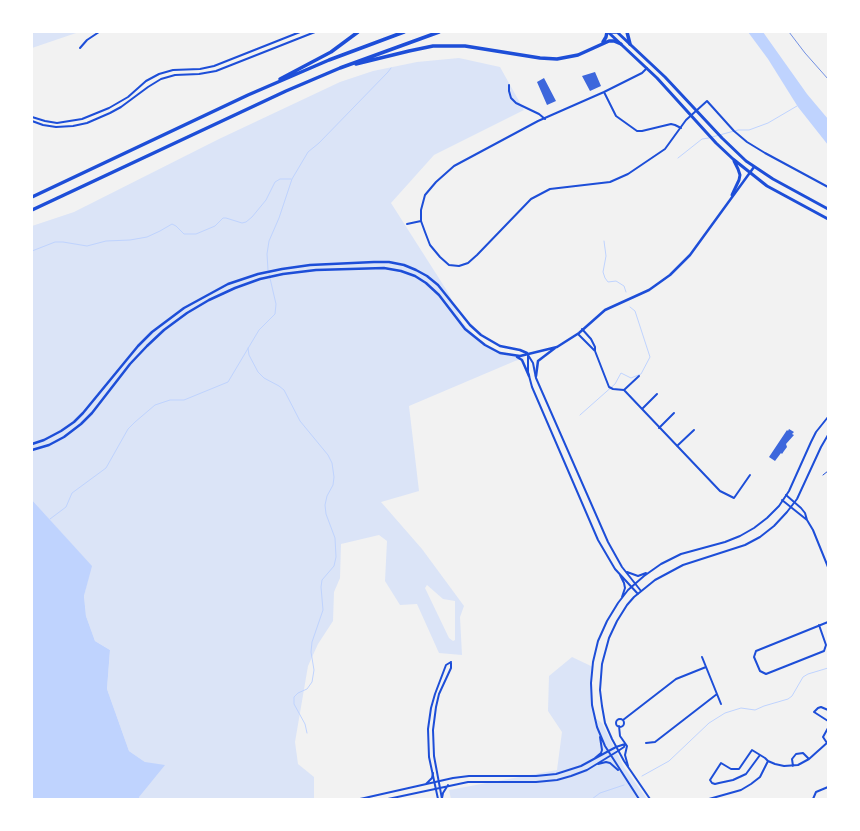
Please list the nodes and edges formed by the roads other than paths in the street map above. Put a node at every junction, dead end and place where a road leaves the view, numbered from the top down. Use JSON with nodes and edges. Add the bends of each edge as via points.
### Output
{"nodes":[{"id":1,"x":99,"y":32,"type":"edge"},
{"id":2,"x":300,"y":32,"type":"edge"},
{"id":3,"x":315,"y":32,"type":"edge"},
{"id":4,"x":358,"y":32,"type":"edge"},
{"id":5,"x":404,"y":32,"type":"edge"},
{"id":6,"x":439,"y":32,"type":"edge"},
{"id":7,"x":607,"y":32,"type":"edge"},
{"id":8,"x":612,"y":32,"type":"edge"},
{"id":9,"x":616,"y":32,"type":"edge"},
{"id":10,"x":627,"y":32,"type":"edge"},
{"id":11,"x":602,"y":43,"type":"junction"},
{"id":12,"x":621,"y":44,"type":"junction"},
{"id":13,"x":630,"y":44,"type":"junction"},
{"id":14,"x":80,"y":48,"type":"dead end"},
{"id":15,"x":340,"y":68,"type":"junction"},
{"id":16,"x":647,"y":68,"type":"junction"},
{"id":17,"x":509,"y":85,"type":"dead end"},
{"id":18,"x":604,"y":92,"type":"junction"},
{"id":19,"x":248,"y":95,"type":"junction"},
{"id":20,"x":697,"y":111,"type":"junction"},
{"id":21,"x":691,"y":116,"type":"junction"},
{"id":22,"x":32,"y":117,"type":"edge"},
{"id":23,"x":545,"y":119,"type":"junction"},
{"id":24,"x":32,"y":121,"type":"edge"},
{"id":25,"x":681,"y":128,"type":"junction"},
{"id":26,"x":733,"y":159,"type":"junction"},
{"id":27,"x":754,"y":167,"type":"junction"},
{"id":28,"x":750,"y":173,"type":"junction"},
{"id":29,"x":828,"y":186,"type":"edge"},
{"id":30,"x":732,"y":196,"type":"junction"},
{"id":31,"x":32,"y":197,"type":"edge"},
{"id":32,"x":32,"y":210,"type":"edge"},
{"id":33,"x":828,"y":210,"type":"edge"},
{"id":34,"x":828,"y":218,"type":"edge"},
{"id":35,"x":422,"y":221,"type":"junction"},
{"id":36,"x":406,"y":224,"type":"dead end"},
{"id":37,"x":344,"y":263,"type":"junction"},
{"id":38,"x":344,"y":269,"type":"junction"},
{"id":39,"x":459,"y":311,"type":"junction"},
{"id":40,"x":454,"y":314,"type":"junction"},
{"id":41,"x":582,"y":329,"type":"junction"},
{"id":42,"x":578,"y":334,"type":"junction"},
{"id":43,"x":557,"y":347,"type":"junction"},
{"id":44,"x":595,"y":351,"type":"junction"},
{"id":45,"x":528,"y":354,"type":"junction"},
{"id":46,"x":513,"y":356,"type":"junction"},
{"id":47,"x":529,"y":376,"type":"junction"},
{"id":48,"x":536,"y":376,"type":"junction"},
{"id":49,"x":639,"y":376,"type":"dead end"},
{"id":50,"x":105,"y":386,"type":"junction"},
{"id":51,"x":110,"y":390,"type":"junction"},
{"id":52,"x":624,"y":390,"type":"junction"},
{"id":53,"x":657,"y":394,"type":"dead end"},
{"id":54,"x":642,"y":409,"type":"junction"},
{"id":55,"x":674,"y":413,"type":"dead end"},
{"id":56,"x":828,"y":418,"type":"edge"},
{"id":57,"x":659,"y":428,"type":"junction"},
{"id":58,"x":694,"y":430,"type":"dead end"},
{"id":59,"x":828,"y":436,"type":"edge"},
{"id":60,"x":32,"y":444,"type":"edge"},
{"id":61,"x":677,"y":446,"type":"junction"},
{"id":62,"x":32,"y":450,"type":"edge"},
{"id":63,"x":828,"y":471,"type":"edge"},
{"id":64,"x":750,"y":475,"type":"dead end"},
{"id":65,"x":823,"y":475,"type":"dead end"},
{"id":66,"x":786,"y":495,"type":"junction"},
{"id":67,"x":782,"y":500,"type":"junction"},
{"id":68,"x":795,"y":502,"type":"junction"},
{"id":69,"x":791,"y":507,"type":"junction"},
{"id":70,"x":807,"y":520,"type":"junction"},
{"id":71,"x":828,"y":567,"type":"edge"},
{"id":72,"x":618,"y":572,"type":"junction"},
{"id":73,"x":626,"y":572,"type":"junction"},
{"id":74,"x":649,"y":572,"type":"junction"},
{"id":75,"x":636,"y":583,"type":"junction"},
{"id":76,"x":632,"y":587,"type":"junction"},
{"id":77,"x":641,"y":591,"type":"junction"},
{"id":78,"x":638,"y":594,"type":"junction"},
{"id":79,"x":621,"y":599,"type":"junction"},
{"id":80,"x":828,"y":622,"type":"edge"},
{"id":81,"x":819,"y":625,"type":"junction"},
{"id":82,"x":702,"y":657,"type":"dead end"},
{"id":83,"x":706,"y":667,"type":"junction"},
{"id":84,"x":717,"y":694,"type":"junction"},
{"id":85,"x":721,"y":704,"type":"dead end"},
{"id":86,"x":828,"y":710,"type":"edge"},
{"id":87,"x":623,"y":720,"type":"junction"},
{"id":88,"x":828,"y":721,"type":"edge"},
{"id":89,"x":597,"y":726,"type":"junction"},
{"id":90,"x":619,"y":726,"type":"junction"},
{"id":91,"x":828,"y":728,"type":"edge"},
{"id":92,"x":646,"y":743,"type":"dead end"},
{"id":93,"x":827,"y":743,"type":"edge"},
{"id":94,"x":625,"y":744,"type":"junction"},
{"id":95,"x":616,"y":747,"type":"junction"},
{"id":96,"x":618,"y":751,"type":"junction"},
{"id":97,"x":608,"y":752,"type":"junction"},
{"id":98,"x":760,"y":755,"type":"junction"},
{"id":99,"x":610,"y":756,"type":"junction"},
{"id":100,"x":809,"y":759,"type":"junction"},
{"id":101,"x":592,"y":761,"type":"junction"},
{"id":102,"x":768,"y":761,"type":"junction"},
{"id":103,"x":595,"y":765,"type":"junction"},
{"id":104,"x":628,"y":766,"type":"junction"},
{"id":105,"x":793,"y":766,"type":"junction"},
{"id":106,"x":433,"y":773,"type":"junction"},
{"id":107,"x":622,"y":774,"type":"junction"},
{"id":108,"x":439,"y":781,"type":"junction"},
{"id":109,"x":435,"y":782,"type":"junction"},
{"id":110,"x":426,"y":784,"type":"junction"},
{"id":111,"x":448,"y":786,"type":"junction"},
{"id":112,"x":440,"y":787,"type":"junction"},
{"id":113,"x":828,"y":787,"type":"edge"},
{"id":114,"x":436,"y":788,"type":"junction"},
{"id":115,"x":371,"y":798,"type":"edge"},
{"id":116,"x":360,"y":799,"type":"edge"},
{"id":117,"x":388,"y":799,"type":"edge"},
{"id":118,"x":438,"y":799,"type":"edge"},
{"id":119,"x":442,"y":799,"type":"edge"},
{"id":120,"x":639,"y":799,"type":"edge"},
{"id":121,"x":650,"y":799,"type":"edge"},
{"id":122,"x":709,"y":799,"type":"edge"},
{"id":123,"x":813,"y":799,"type":"edge"}],
"edges":[{"from":1,"to":14,"type":"street"},
{"from":2,"to":22,"type":"street","via":[[214,66],[158,74],[109,108],[82,119],[57,122]]},
{"from":3,"to":24,"type":"street","via":[[216,71],[176,75],[161,80],[118,109],[87,122],[56,127]]},
{"from":4,"to":19,"type":"highway","via":[[326,55]]},
{"from":5,"to":19,"type":"highway","via":[[329,60]]},
{"from":6,"to":15,"type":"highway"},
{"from":7,"to":11,"type":"highway"},
{"from":7,"to":12,"type":"main road"},
{"from":8,"to":9,"type":"highway"},
{"from":9,"to":13,"type":"main road"},
{"from":10,"to":13,"type":"highway"},
{"from":11,"to":12,"type":"highway","via":[[611,41]]},
{"from":11,"to":15,"type":"highway","via":[[578,55],[557,59],[465,46],[433,46]]},
{"from":12,"to":16,"type":"main road"},
{"from":13,"to":20,"type":"main road"},
{"from":15,"to":32,"type":"highway"},
{"from":16,"to":18,"type":"street"},
{"from":16,"to":21,"type":"main road"},
{"from":17,"to":23,"type":"street","via":[[511,98],[516,104]]},
{"from":18,"to":23,"type":"street"},
{"from":18,"to":25,"type":"street","via":[[615,114],[637,131],[673,124]]},
{"from":19,"to":31,"type":"highway"},
{"from":20,"to":21,"type":"street"},
{"from":20,"to":27,"type":"main road"},
{"from":20,"to":29,"type":"street","via":[[707,101],[747,142]]},
{"from":21,"to":25,"type":"street"},
{"from":21,"to":26,"type":"main road"},
{"from":23,"to":35,"type":"street","via":[[454,166],[425,195],[421,210]]},
{"from":25,"to":35,"type":"street","via":[[665,149],[628,174],[610,182],[550,189],[531,199],[468,263],[459,266],[449,265],[440,257],[430,245]]},
{"from":26,"to":28,"type":"main road"},
{"from":26,"to":30,"type":"main road","via":[[740,175]]},
{"from":27,"to":28,"type":"main road"},
{"from":27,"to":33,"type":"main road"},
{"from":28,"to":30,"type":"main road"},
{"from":28,"to":34,"type":"main road","via":[[775,191]]},
{"from":30,"to":41,"type":"main road","via":[[690,255],[670,275],[649,290],[605,310]]},
{"from":35,"to":36,"type":"street"},
{"from":37,"to":38,"type":"main road"},
{"from":37,"to":39,"type":"main road","via":[[389,262],[416,270],[438,285]]},
{"from":37,"to":50,"type":"main road","via":[[310,265],[258,274],[228,284],[184,308],[152,332]]},
{"from":38,"to":40,"type":"main road","via":[[384,268],[415,276],[439,295]]},
{"from":38,"to":51,"type":"main road","via":[[316,270],[260,279],[209,300],[158,335],[130,364]]},
{"from":39,"to":40,"type":"main road"},
{"from":39,"to":45,"type":"main road","via":[[470,325],[491,342]]},
{"from":40,"to":46,"type":"main road","via":[[465,329],[485,345]]},
{"from":41,"to":42,"type":"main road"},
{"from":41,"to":44,"type":"street","via":[[591,339]]},
{"from":42,"to":43,"type":"main road"},
{"from":42,"to":44,"type":"street"},
{"from":43,"to":45,"type":"main road"},
{"from":43,"to":48,"type":"main road","via":[[538,361]]},
{"from":44,"to":52,"type":"street","via":[[609,387]]},
{"from":45,"to":46,"type":"main road"},
{"from":45,"to":47,"type":"street"},
{"from":45,"to":48,"type":"street"},
{"from":46,"to":47,"type":"main road","via":[[522,360]]},
{"from":47,"to":72,"type":"street","via":[[598,540]]},
{"from":48,"to":73,"type":"street","via":[[605,537]]},
{"from":49,"to":52,"type":"street"},
{"from":50,"to":51,"type":"main road"},
{"from":50,"to":60,"type":"main road","via":[[83,413],[62,432]]},
{"from":51,"to":62,"type":"main road","via":[[92,413],[64,437]]},
{"from":52,"to":54,"type":"street"},
{"from":53,"to":54,"type":"street"},
{"from":54,"to":57,"type":"street"},
{"from":55,"to":57,"type":"street"},
{"from":56,"to":66,"type":"street","via":[[814,437]]},
{"from":57,"to":61,"type":"street"},
{"from":58,"to":61,"type":"street"},
{"from":59,"to":68,"type":"street"},
{"from":61,"to":64,"type":"street","via":[[720,491],[734,498]]},
{"from":63,"to":65,"type":"lane"},
{"from":66,"to":67,"type":"street"},
{"from":66,"to":68,"type":"street"},
{"from":67,"to":69,"type":"street"},
{"from":67,"to":74,"type":"street","via":[[767,518],[745,533],[725,542],[676,556]]},
{"from":68,"to":69,"type":"street"},
{"from":68,"to":70,"type":"street","via":[[805,513]]},
{"from":69,"to":70,"type":"street"},
{"from":69,"to":77,"type":"street","via":[[774,526],[752,542],[677,568]]},
{"from":70,"to":71,"type":"street"},
{"from":72,"to":76,"type":"street"},
{"from":72,"to":79,"type":"street","via":[[625,588]]},
{"from":73,"to":74,"type":"street","via":[[638,576]]},
{"from":73,"to":75,"type":"street"},
{"from":74,"to":75,"type":"street"},
{"from":75,"to":76,"type":"street"},
{"from":75,"to":77,"type":"street"},
{"from":76,"to":78,"type":"street"},
{"from":76,"to":79,"type":"street"},
{"from":77,"to":78,"type":"street"},
{"from":78,"to":95,"type":"street","via":[[617,621],[602,664],[602,706],[608,731]]},
{"from":79,"to":89,"type":"street","via":[[604,626],[594,657],[591,689]]},
{"from":80,"to":81,"type":"street"},
{"from":81,"to":81,"type":"street","via":[[756,651],[754,656],[760,671],[766,674],[824,651],[826,645]]},
{"from":82,"to":83,"type":"street"},
{"from":83,"to":84,"type":"street"},
{"from":83,"to":87,"type":"street","via":[[676,679]]},
{"from":84,"to":85,"type":"street"},
{"from":84,"to":92,"type":"street","via":[[654,742]]},
{"from":86,"to":88,"type":"street","via":[[820,708],[814,712]]},
{"from":87,"to":90,"type":"street","via":[[624,725]]},
{"from":87,"to":90,"type":"street","via":[[617,720],[616,724]]},
{"from":89,"to":97,"type":"street"},
{"from":89,"to":101,"type":"street","via":[[602,750]]},
{"from":90,"to":94,"type":"street"},
{"from":91,"to":93,"type":"street","via":[[823,737]]},
{"from":93,"to":100,"type":"street"},
{"from":94,"to":95,"type":"street"},
{"from":94,"to":96,"type":"street"},
{"from":94,"to":104,"type":"street"},
{"from":95,"to":96,"type":"street"},
{"from":95,"to":97,"type":"street"},
{"from":96,"to":99,"type":"street"},
{"from":96,"to":104,"type":"street"},
{"from":97,"to":99,"type":"street"},
{"from":97,"to":101,"type":"street"},
{"from":98,"to":98,"type":"street","via":[[752,750],[739,769],[731,769],[721,763],[710,780],[715,784],[746,774]]},
{"from":98,"to":102,"type":"street"},
{"from":99,"to":103,"type":"street"},
{"from":99,"to":107,"type":"street"},
{"from":100,"to":105,"type":"street"},
{"from":100,"to":105,"type":"street","via":[[803,753],[796,754],[792,759]]},
{"from":101,"to":108,"type":"street","via":[[550,775],[474,776]]},
{"from":102,"to":105,"type":"street","via":[[781,766]]},
{"from":102,"to":122,"type":"street","via":[[760,777],[751,784],[741,790]]},
{"from":103,"to":107,"type":"street","via":[[610,763]]},
{"from":103,"to":111,"type":"street","via":[[572,776],[552,781],[468,782]]},
{"from":104,"to":121,"type":"street"},
{"from":106,"to":108,"type":"street","via":[[429,752],[430,715],[435,694],[446,665],[450,662],[451,668],[439,694],[434,714],[434,750]]},
{"from":106,"to":109,"type":"street"},
{"from":106,"to":110,"type":"street"},
{"from":107,"to":120,"type":"street"},
{"from":108,"to":109,"type":"street"},
{"from":108,"to":112,"type":"street"},
{"from":109,"to":110,"type":"street"},
{"from":109,"to":114,"type":"street"},
{"from":110,"to":115,"type":"street"},
{"from":111,"to":112,"type":"street"},
{"from":111,"to":119,"type":"street"},
{"from":112,"to":114,"type":"street"},
{"from":112,"to":119,"type":"street"},
{"from":113,"to":123,"type":"street","via":[[816,792]]},
{"from":114,"to":117,"type":"street"},
{"from":114,"to":118,"type":"street"},
{"from":115,"to":116,"type":"street"}]}
